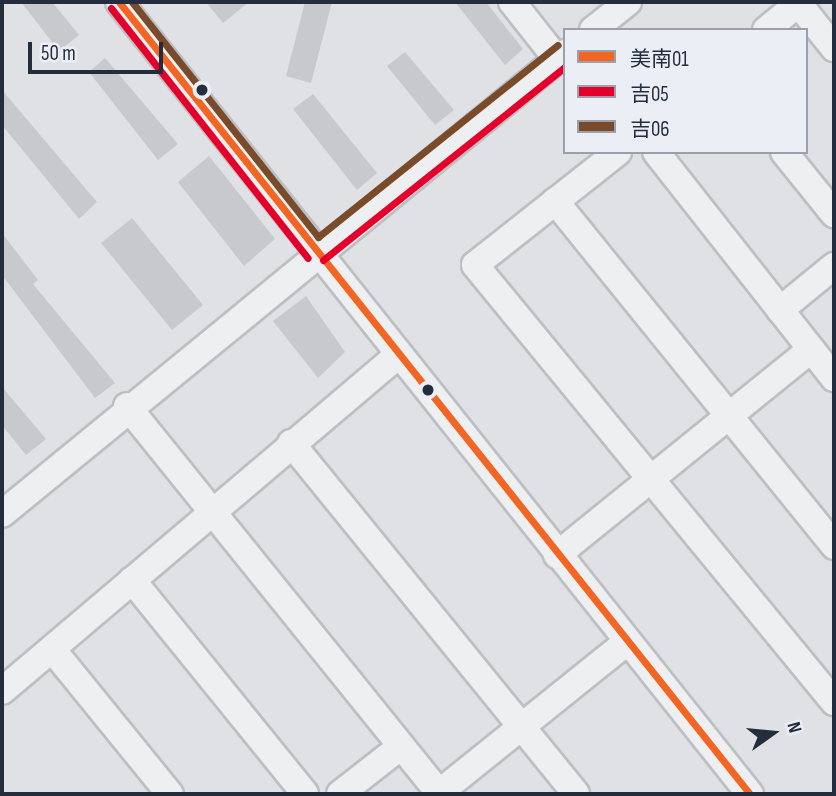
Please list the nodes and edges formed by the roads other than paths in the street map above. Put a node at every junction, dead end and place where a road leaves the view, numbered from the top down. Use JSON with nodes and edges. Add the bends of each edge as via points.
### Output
{"nodes":[{"id":1,"x":119,"y":2,"type":"edge"},
{"id":2,"x":512,"y":2,"type":"edge"},
{"id":3,"x":628,"y":2,"type":"edge"},
{"id":4,"x":799,"y":3,"type":"edge"},
{"id":5,"x":596,"y":28,"type":"edge"},
{"id":6,"x":768,"y":28,"type":"edge"},
{"id":7,"x":834,"y":48,"type":"edge"},
{"id":8,"x":561,"y":56,"type":"edge"},
{"id":9,"x":615,"y":154,"type":"edge"},
{"id":10,"x":658,"y":154,"type":"edge"},
{"id":11,"x":786,"y":154,"type":"edge"},
{"id":12,"x":555,"y":201,"type":"junction"},
{"id":13,"x":834,"y":214,"type":"edge"},
{"id":14,"x":316,"y":252,"type":"junction"},
{"id":15,"x":834,"y":266,"type":"edge"},
{"id":16,"x":780,"y":310,"type":"junction"},
{"id":17,"x":811,"y":349,"type":"junction"},
{"id":18,"x":397,"y":356,"type":"junction"},
{"id":19,"x":834,"y":378,"type":"edge"},
{"id":20,"x":127,"y":406,"type":"junction"},
{"id":21,"x":727,"y":415,"type":"junction"},
{"id":22,"x":292,"y":443,"type":"junction"},
{"id":23,"x":650,"y":477,"type":"junction"},
{"id":24,"x":212,"y":512,"type":"junction"},
{"id":25,"x":2,"y":514,"type":"edge"},
{"id":26,"x":834,"y":546,"type":"edge"},
{"id":27,"x":557,"y":555,"type":"junction"},
{"id":28,"x":132,"y":580,"type":"junction"},
{"id":29,"x":626,"y":642,"type":"junction"},
{"id":30,"x":52,"y":649,"type":"junction"},
{"id":31,"x":2,"y":691,"type":"edge"},
{"id":32,"x":834,"y":702,"type":"edge"},
{"id":33,"x":521,"y":726,"type":"junction"},
{"id":34,"x":400,"y":747,"type":"junction"},
{"id":35,"x":170,"y":794,"type":"edge"},
{"id":36,"x":306,"y":794,"type":"edge"},
{"id":37,"x":340,"y":794,"type":"edge"},
{"id":38,"x":440,"y":794,"type":"edge"},
{"id":39,"x":576,"y":794,"type":"edge"},
{"id":40,"x":750,"y":794,"type":"edge"}],
"edges":[{"from":1,"to":14,"type":"street"},
{"from":2,"to":8,"type":"street"},
{"from":3,"to":5,"type":"street"},
{"from":4,"to":6,"type":"street"},
{"from":4,"to":7,"type":"street"},
{"from":8,"to":14,"type":"street"},
{"from":9,"to":12,"type":"street"},
{"from":10,"to":16,"type":"street"},
{"from":11,"to":13,"type":"street"},
{"from":12,"to":21,"type":"street"},
{"from":12,"to":23,"type":"street","via":[[475,265]]},
{"from":14,"to":18,"type":"street"},
{"from":14,"to":20,"type":"street"},
{"from":15,"to":16,"type":"street"},
{"from":16,"to":17,"type":"street"},
{"from":17,"to":19,"type":"street"},
{"from":17,"to":21,"type":"street"},
{"from":18,"to":22,"type":"street"},
{"from":18,"to":27,"type":"street"},
{"from":20,"to":24,"type":"street"},
{"from":20,"to":25,"type":"street"},
{"from":21,"to":23,"type":"street"},
{"from":21,"to":26,"type":"street"},
{"from":22,"to":24,"type":"street"},
{"from":22,"to":33,"type":"street"},
{"from":23,"to":27,"type":"street"},
{"from":23,"to":32,"type":"street"},
{"from":24,"to":28,"type":"street"},
{"from":24,"to":34,"type":"street"},
{"from":27,"to":29,"type":"street"},
{"from":28,"to":30,"type":"street"},
{"from":28,"to":36,"type":"street"},
{"from":29,"to":33,"type":"street"},
{"from":29,"to":40,"type":"street"},
{"from":30,"to":31,"type":"street"},
{"from":30,"to":35,"type":"street"},
{"from":33,"to":38,"type":"street"},
{"from":33,"to":39,"type":"street"},
{"from":34,"to":37,"type":"street"},
{"from":34,"to":38,"type":"street"}]}
